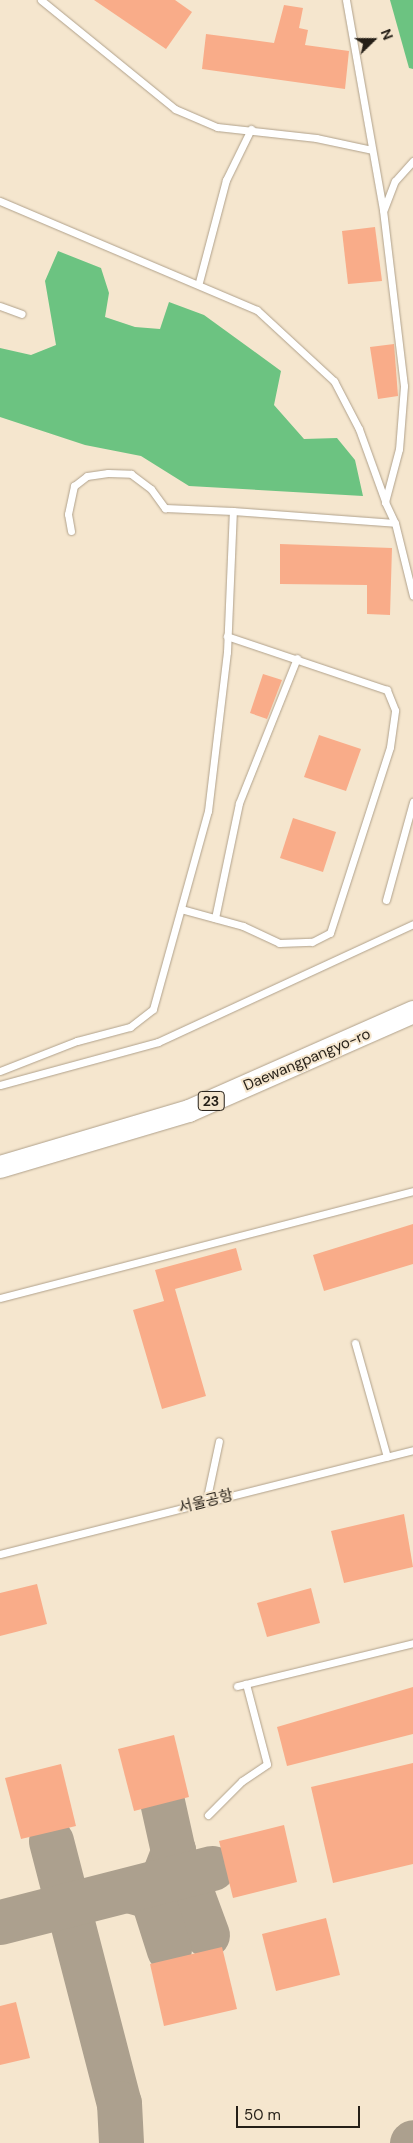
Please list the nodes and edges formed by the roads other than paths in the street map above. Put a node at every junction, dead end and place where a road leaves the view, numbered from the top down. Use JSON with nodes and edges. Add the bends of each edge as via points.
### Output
{"nodes":[{"id":1,"x":41,"y":0,"type":"edge"},
{"id":2,"x":346,"y":0,"type":"edge"},
{"id":3,"x":251,"y":130,"type":"junction"},
{"id":4,"x":372,"y":150,"type":"junction"},
{"id":5,"x":413,"y":161,"type":"edge"},
{"id":6,"x":0,"y":201,"type":"edge"},
{"id":7,"x":383,"y":210,"type":"junction"},
{"id":8,"x":199,"y":282,"type":"junction"},
{"id":9,"x":0,"y":306,"type":"edge"},
{"id":10,"x":22,"y":314,"type":"dead end"},
{"id":11,"x":385,"y":502,"type":"junction"},
{"id":12,"x":233,"y":511,"type":"junction"},
{"id":13,"x":395,"y":523,"type":"junction"},
{"id":14,"x":72,"y":530,"type":"dead end"},
{"id":15,"x":413,"y":596,"type":"edge"},
{"id":16,"x":227,"y":636,"type":"junction"},
{"id":17,"x":297,"y":658,"type":"junction"},
{"id":18,"x":413,"y":802,"type":"edge"},
{"id":19,"x":386,"y":900,"type":"dead end"},
{"id":20,"x":181,"y":909,"type":"junction"},
{"id":21,"x":215,"y":918,"type":"junction"},
{"id":22,"x":413,"y":924,"type":"edge"},
{"id":23,"x":413,"y":1012,"type":"edge"},
{"id":24,"x":0,"y":1072,"type":"edge"},
{"id":25,"x":0,"y":1085,"type":"edge"},
{"id":26,"x":0,"y":1167,"type":"edge"},
{"id":27,"x":413,"y":1191,"type":"edge"},
{"id":28,"x":0,"y":1298,"type":"edge"},
{"id":29,"x":355,"y":1343,"type":"dead end"},
{"id":30,"x":219,"y":1441,"type":"dead end"},
{"id":31,"x":413,"y":1450,"type":"edge"},
{"id":32,"x":387,"y":1457,"type":"junction"},
{"id":33,"x":206,"y":1502,"type":"junction"},
{"id":34,"x":0,"y":1554,"type":"edge"},
{"id":35,"x":413,"y":1643,"type":"edge"},
{"id":36,"x":246,"y":1684,"type":"junction"},
{"id":37,"x":238,"y":1686,"type":"dead end"},
{"id":38,"x":208,"y":1815,"type":"dead end"}],
"edges":[{"from":1,"to":3,"type":"lane","via":[[175,109],[217,127]]},
{"from":2,"to":4,"type":"lane"},
{"from":3,"to":4,"type":"lane"},
{"from":3,"to":8,"type":"lane","via":[[226,180]]},
{"from":4,"to":7,"type":"lane"},
{"from":5,"to":7,"type":"lane","via":[[395,181]]},
{"from":6,"to":8,"type":"lane"},
{"from":7,"to":11,"type":"lane","via":[[404,386],[398,449]]},
{"from":8,"to":11,"type":"lane","via":[[257,310],[334,381],[359,429]]},
{"from":9,"to":10,"type":"lane"},
{"from":11,"to":13,"type":"lane"},
{"from":12,"to":13,"type":"lane"},
{"from":12,"to":14,"type":"lane","via":[[165,508],[151,489],[131,474],[108,473],[87,476],[74,486],[68,514]]},
{"from":12,"to":16,"type":"lane"},
{"from":13,"to":15,"type":"lane"},
{"from":16,"to":17,"type":"lane"},
{"from":16,"to":20,"type":"lane","via":[[208,811]]},
{"from":17,"to":21,"type":"lane","via":[[239,803]]},
{"from":17,"to":21,"type":"lane","via":[[387,690],[395,710],[390,747],[338,920],[330,933],[312,942],[279,943]]},
{"from":18,"to":19,"type":"lane"},
{"from":20,"to":21,"type":"lane"},
{"from":20,"to":24,"type":"lane","via":[[153,1009],[130,1027],[77,1041]]},
{"from":22,"to":25,"type":"lane","via":[[158,1042]]},
{"from":23,"to":26,"type":"main road","name":"Daewangpangyo-ro","number":"23","via":[[189,1110]]},
{"from":27,"to":28,"type":"lane"},
{"from":29,"to":32,"type":"lane"},
{"from":30,"to":33,"type":"lane"},
{"from":31,"to":32,"type":"lane","name":"서울공항"},
{"from":32,"to":33,"type":"lane","name":"서울공항"},
{"from":33,"to":34,"type":"lane","name":"서울공항"},
{"from":35,"to":36,"type":"lane"},
{"from":36,"to":37,"type":"lane"},
{"from":36,"to":38,"type":"lane","via":[[268,1764],[242,1780]]}]}
